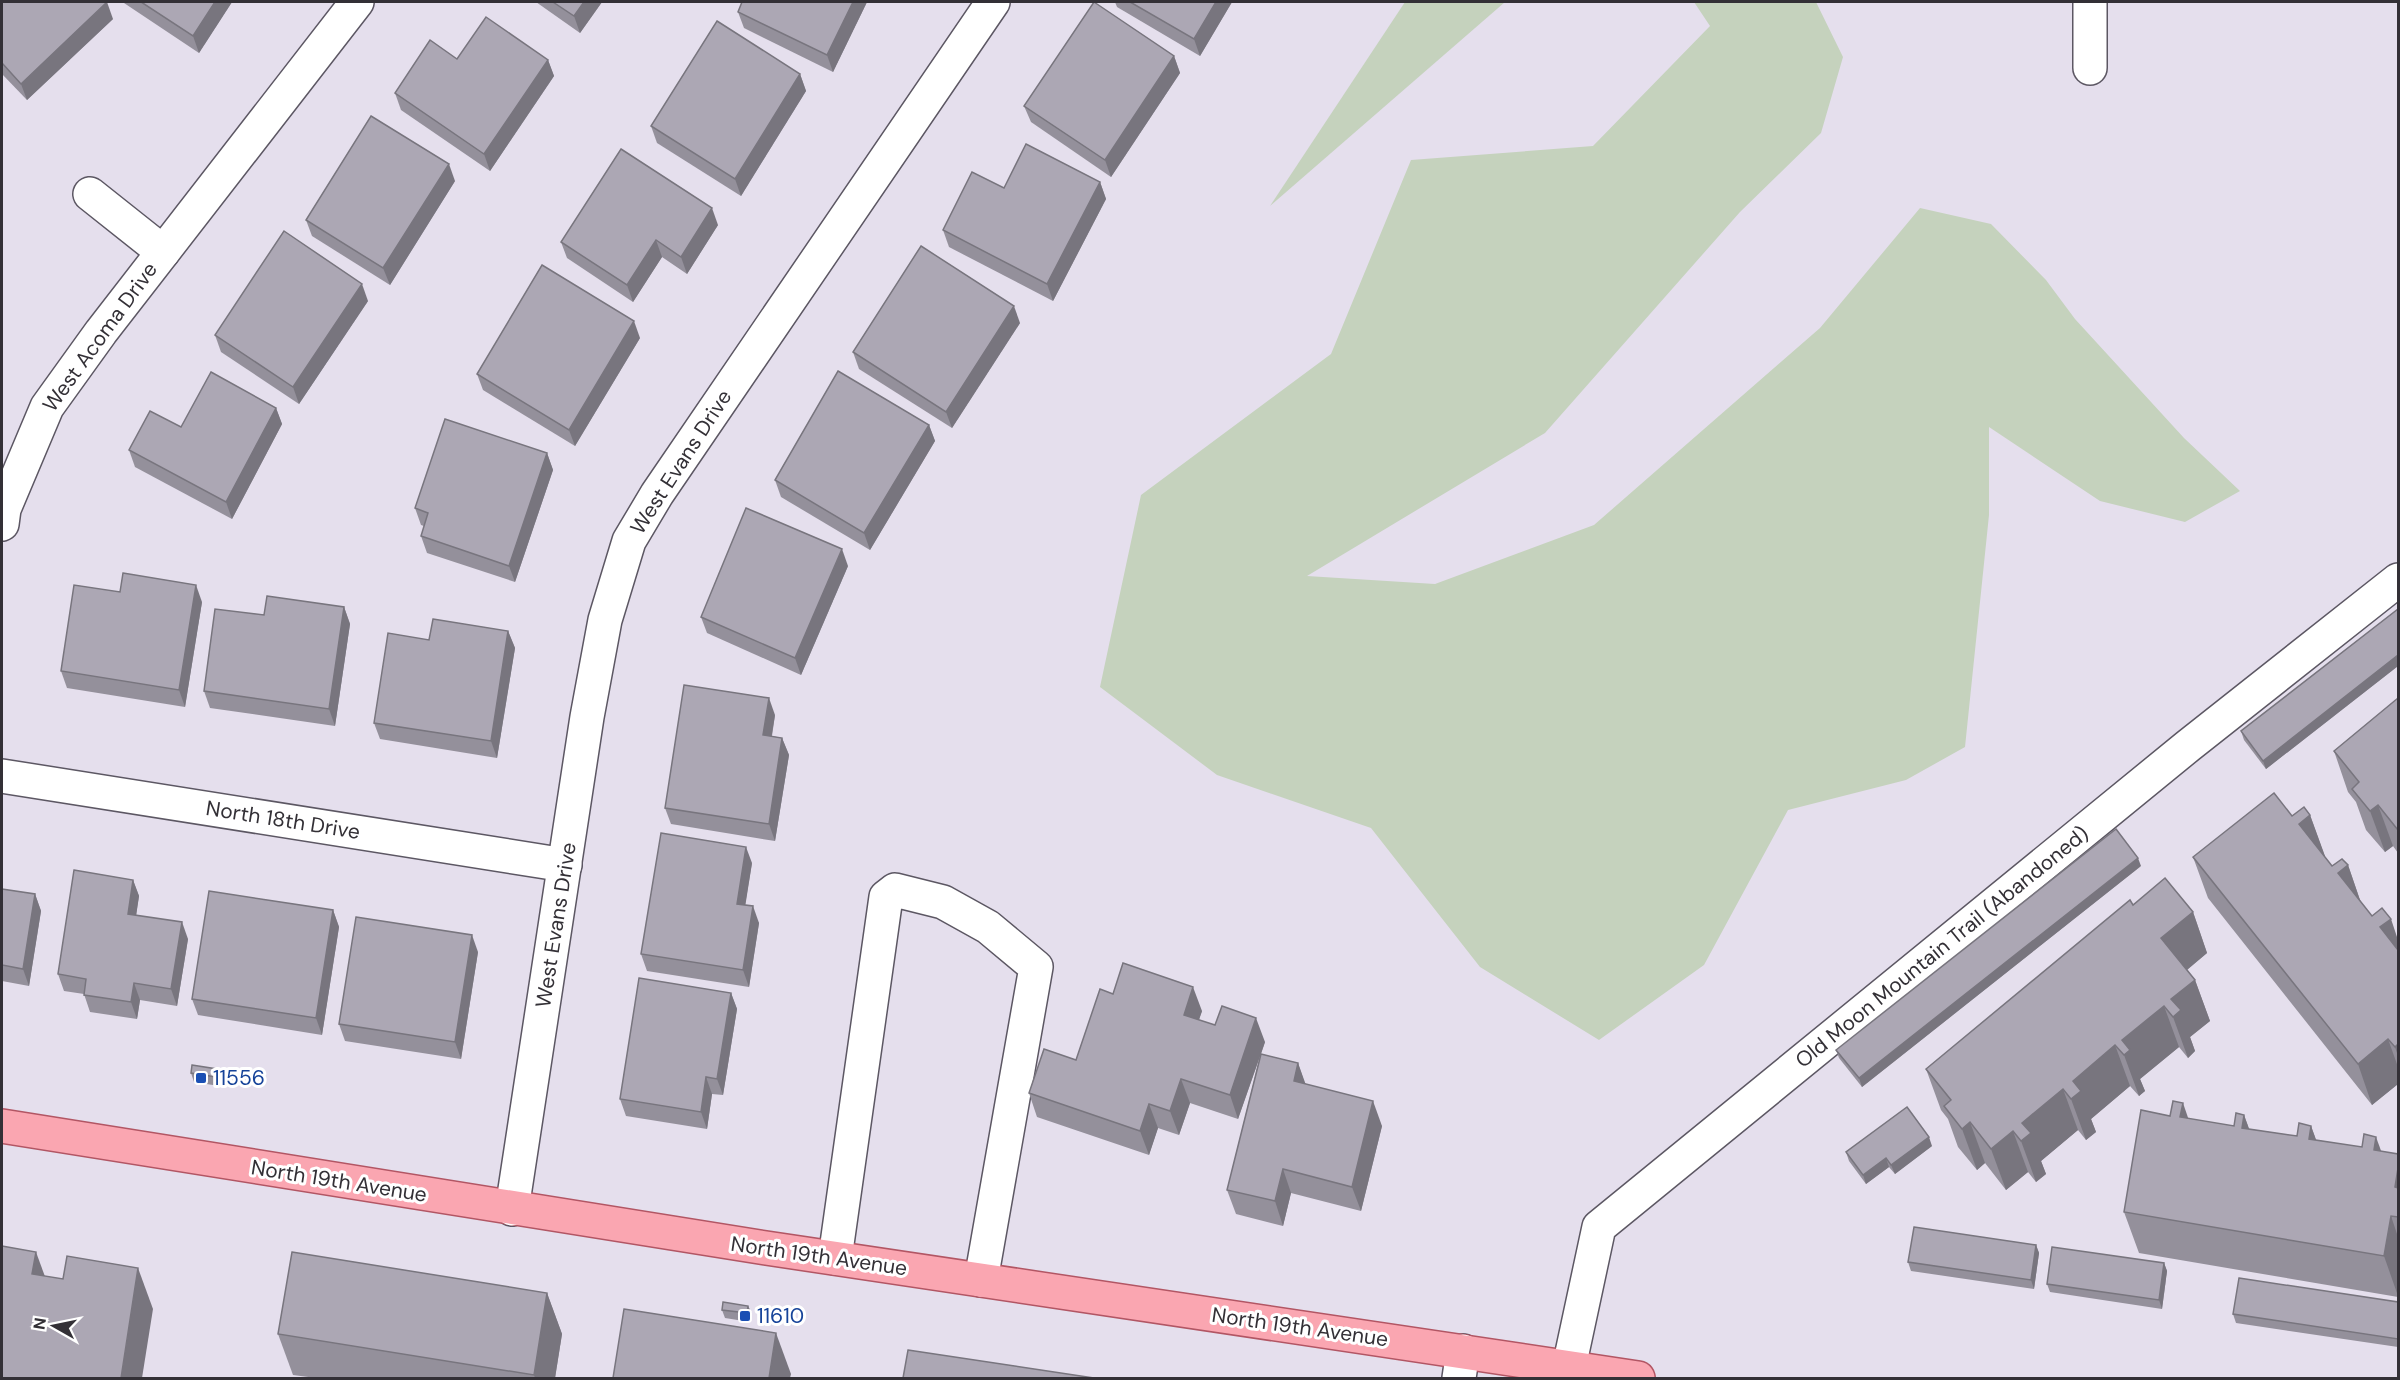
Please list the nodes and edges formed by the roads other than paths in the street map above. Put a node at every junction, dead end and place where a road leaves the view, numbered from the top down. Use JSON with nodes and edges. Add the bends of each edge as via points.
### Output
{"nodes":[{"id":1,"x":357,"y":2,"type":"edge"},
{"id":2,"x":993,"y":2,"type":"edge"},
{"id":3,"x":2090,"y":2,"type":"edge"},
{"id":4,"x":2090,"y":68,"type":"dead end"},
{"id":5,"x":90,"y":194,"type":"dead end"},
{"id":6,"x":163,"y":252,"type":"junction"},
{"id":7,"x":2,"y":524,"type":"edge"},
{"id":8,"x":2398,"y":580,"type":"edge"},
{"id":9,"x":2,"y":776,"type":"edge"},
{"id":10,"x":564,"y":865,"type":"junction"},
{"id":11,"x":2,"y":1126,"type":"edge"},
{"id":12,"x":512,"y":1209,"type":"junction"},
{"id":13,"x":835,"y":1258,"type":"junction"},
{"id":14,"x":981,"y":1280,"type":"junction"},
{"id":15,"x":1461,"y":1365,"type":"edge"},
{"id":16,"x":1569,"y":1368,"type":"junction"},
{"id":17,"x":1602,"y":1376,"type":"edge"},
{"id":18,"x":1638,"y":1378,"type":"edge"}],
"edges":[{"from":1,"to":6,"type":"street","name":"West Acoma Drive"},
{"from":2,"to":10,"type":"street","name":"West Evans Drive","via":[[629,541],[605,620]]},
{"from":3,"to":4,"type":"street"},
{"from":5,"to":6,"type":"street","name":"West Acoma Drive"},
{"from":6,"to":7,"type":"street","name":"West Acoma Drive","via":[[46,407]]},
{"from":8,"to":16,"type":"street","name":"Old Moon Mountain Trail (Abandoned)","via":[[2179,753],[1599,1227]]},
{"from":9,"to":10,"type":"street","name":"North 18th Drive"},
{"from":10,"to":12,"type":"street","name":"West Evans Drive"},
{"from":11,"to":12,"type":"main road","name":"North 19th Avenue"},
{"from":12,"to":13,"type":"main road","name":"North 19th Avenue"},
{"from":13,"to":14,"type":"main road","name":"North 19th Avenue"},
{"from":13,"to":14,"type":"street","via":[[886,897],[895,890],[943,902],[988,927],[1036,967]]},
{"from":14,"to":15,"type":"main road","name":"North 19th Avenue"},
{"from":15,"to":16,"type":"main road","name":"North 19th Avenue"},
{"from":16,"to":17,"type":"main road","name":"North 19th Avenue"},
{"from":17,"to":18,"type":"main road","name":"North 19th Avenue"}]}
